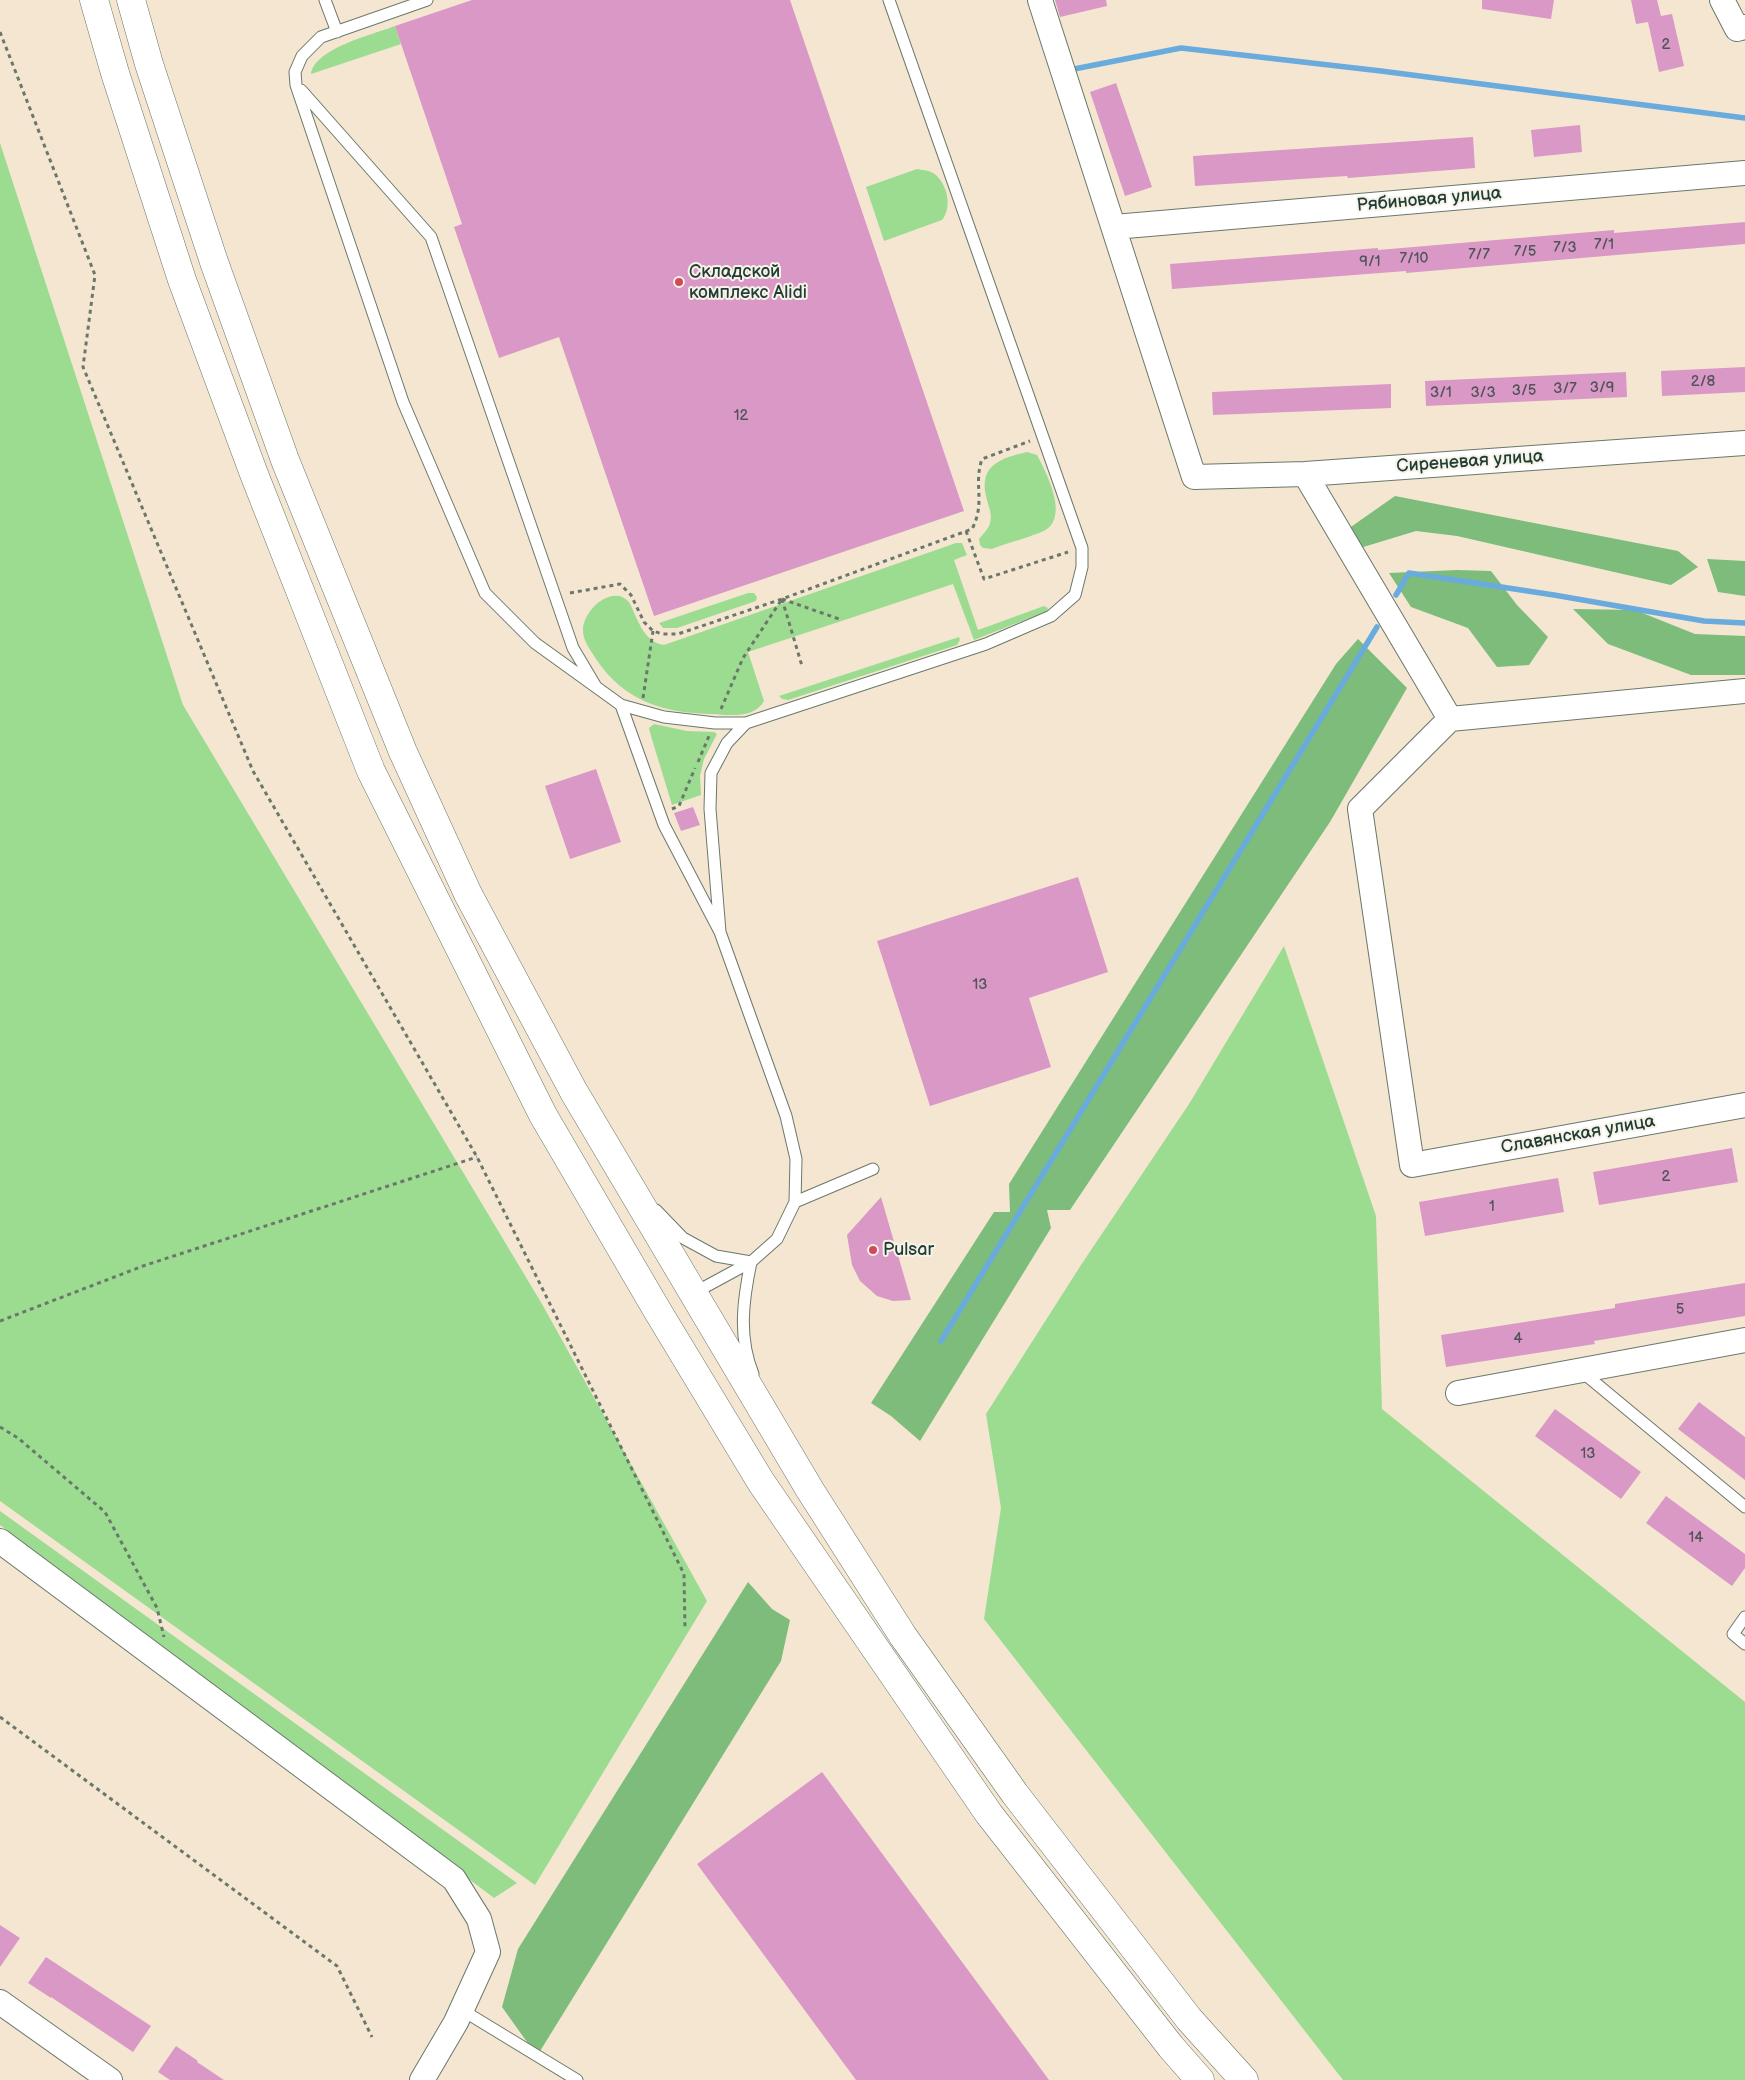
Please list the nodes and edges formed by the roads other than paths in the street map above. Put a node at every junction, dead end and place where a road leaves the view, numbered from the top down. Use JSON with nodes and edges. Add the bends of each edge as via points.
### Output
{"nodes":[{"id":1,"x":94,"y":0,"type":"edge"},
{"id":2,"x":132,"y":0,"type":"edge"},
{"id":3,"x":325,"y":0,"type":"edge"},
{"id":4,"x":427,"y":0,"type":"edge"},
{"id":5,"x":889,"y":0,"type":"edge"},
{"id":6,"x":1040,"y":0,"type":"edge"},
{"id":7,"x":1722,"y":0,"type":"edge"},
{"id":8,"x":1741,"y":28,"type":"edge"},
{"id":9,"x":337,"y":32,"type":"junction"},
{"id":10,"x":296,"y":85,"type":"junction"},
{"id":11,"x":1745,"y":173,"type":"edge"},
{"id":12,"x":1114,"y":227,"type":"junction"},
{"id":13,"x":1745,"y":443,"type":"edge"},
{"id":14,"x":1305,"y":474,"type":"junction"},
{"id":15,"x":597,"y":688,"type":"junction"},
{"id":16,"x":1745,"y":691,"type":"edge"},
{"id":17,"x":621,"y":705,"type":"junction"},
{"id":18,"x":1450,"y":719,"type":"junction"},
{"id":19,"x":746,"y":723,"type":"junction"},
{"id":20,"x":720,"y":932,"type":"junction"},
{"id":21,"x":1745,"y":1105,"type":"edge"},
{"id":22,"x":598,"y":1133,"type":"junction"},
{"id":23,"x":873,"y":1169,"type":"dead end"},
{"id":24,"x":795,"y":1202,"type":"junction"},
{"id":25,"x":752,"y":1262,"type":"junction"},
{"id":26,"x":692,"y":1294,"type":"junction"},
{"id":27,"x":658,"y":1310,"type":"junction"},
{"id":28,"x":1745,"y":1340,"type":"edge"},
{"id":29,"x":1580,"y":1370,"type":"junction"},
{"id":30,"x":1458,"y":1393,"type":"dead end"},
{"id":31,"x":810,"y":1490,"type":"junction"},
{"id":32,"x":1745,"y":1506,"type":"edge"},
{"id":33,"x":0,"y":1541,"type":"edge"},
{"id":34,"x":1745,"y":1617,"type":"edge"},
{"id":35,"x":1745,"y":1644,"type":"edge"},
{"id":36,"x":0,"y":2002,"type":"edge"},
{"id":37,"x":462,"y":2010,"type":"junction"},
{"id":38,"x":110,"y":2080,"type":"edge"},
{"id":39,"x":422,"y":2080,"type":"edge"},
{"id":40,"x":577,"y":2080,"type":"edge"},
{"id":41,"x":1200,"y":2080,"type":"edge"},
{"id":42,"x":1244,"y":2080,"type":"edge"}],
"edges":[{"from":1,"to":27,"type":"main road","via":[[182,280],[371,771],[544,1115]]},
{"from":2,"to":22,"type":"main road","via":[[149,64],[214,262],[285,460],[404,752],[468,894]]},
{"from":3,"to":9,"type":"lane"},
{"from":4,"to":9,"type":"lane"},
{"from":5,"to":19,"type":"lane","via":[[1082,548],[1082,567],[1074,595],[1051,616],[986,644]]},
{"from":6,"to":12,"type":"street"},
{"from":7,"to":8,"type":"street"},
{"from":9,"to":10,"type":"lane","via":[[321,37],[302,56],[295,72]]},
{"from":10,"to":15,"type":"lane","via":[[431,237],[573,648]]},
{"from":10,"to":15,"type":"lane","via":[[403,402],[485,593],[534,643]]},
{"from":11,"to":12,"type":"street","name":"Рябиновая улица"},
{"from":12,"to":14,"type":"street","name":"Сиреневая улица","via":[[1194,477]]},
{"from":13,"to":14,"type":"street","name":"Сиреневая улица"},
{"from":14,"to":18,"type":"street"},
{"from":15,"to":17,"type":"lane"},
{"from":16,"to":18,"type":"street"},
{"from":17,"to":19,"type":"lane","via":[[664,717]]},
{"from":17,"to":20,"type":"lane","via":[[664,825]]},
{"from":18,"to":21,"type":"street","name":"Славянская улица","via":[[1360,809],[1412,1165]]},
{"from":19,"to":20,"type":"lane","via":[[727,743],[711,773],[710,809]]},
{"from":20,"to":24,"type":"lane","via":[[786,1116],[796,1159]]},
{"from":22,"to":25,"type":"lane","via":[[656,1210],[683,1238],[716,1256]]},
{"from":22,"to":26,"type":"main road"},
{"from":23,"to":24,"type":"lane"},
{"from":24,"to":25,"type":"lane","via":[[777,1239]]},
{"from":25,"to":26,"type":"lane"},
{"from":25,"to":31,"type":"lane","via":[[742,1317],[745,1347],[752,1372]]},
{"from":26,"to":27,"type":"main road"},
{"from":26,"to":31,"type":"main road"},
{"from":27,"to":41,"type":"main road","via":[[761,1482],[989,1814]]},
{"from":28,"to":29,"type":"street"},
{"from":29,"to":30,"type":"street"},
{"from":29,"to":32,"type":"lane"},
{"from":31,"to":42,"type":"main road","via":[[903,1636],[1016,1794],[1189,2019]]},
{"from":33,"to":37,"type":"street","via":[[454,1879],[479,1919],[488,1952]]},
{"from":34,"to":35,"type":"lane","via":[[1732,1634]]},
{"from":36,"to":38,"type":"street"},
{"from":37,"to":39,"type":"street"},
{"from":37,"to":40,"type":"lane"}]}
